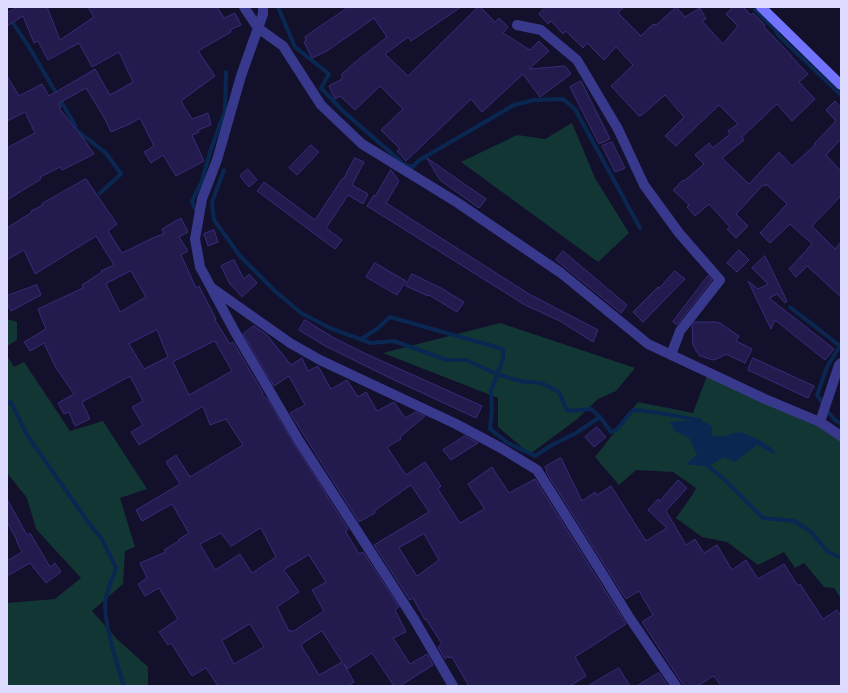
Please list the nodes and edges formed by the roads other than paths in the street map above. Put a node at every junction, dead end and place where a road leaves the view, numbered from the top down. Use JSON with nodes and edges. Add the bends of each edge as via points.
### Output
{"nodes":[{"id":1,"x":244,"y":7,"type":"edge"},
{"id":2,"x":263,"y":7,"type":"edge"},
{"id":3,"x":761,"y":7,"type":"edge"},
{"id":4,"x":517,"y":25,"type":"dead end"},
{"id":5,"x":258,"y":28,"type":"junction"},
{"id":6,"x":841,"y":85,"type":"edge"},
{"id":7,"x":210,"y":287,"type":"junction"},
{"id":8,"x":671,"y":355,"type":"junction"},
{"id":9,"x":841,"y":363,"type":"edge"},
{"id":10,"x":820,"y":422,"type":"junction"},
{"id":11,"x":841,"y":436,"type":"edge"},
{"id":12,"x":453,"y":686,"type":"edge"},
{"id":13,"x":676,"y":686,"type":"edge"}],
"edges":[{"from":1,"to":5,"type":"street"},
{"from":2,"to":5,"type":"street"},
{"from":3,"to":6,"type":"street"},
{"from":4,"to":8,"type":"street","via":[[541,30],[577,60],[618,129],[644,185],[679,233],[720,280],[680,331]]},
{"from":5,"to":7,"type":"street","via":[[217,160],[202,199],[195,239],[200,267]]},
{"from":5,"to":8,"type":"street","via":[[283,46],[321,105],[362,144],[458,203],[561,273],[648,344]]},
{"from":7,"to":12,"type":"street","via":[[299,441],[414,620]]},
{"from":7,"to":13,"type":"street","via":[[290,343],[320,360],[456,424],[536,470]]},
{"from":8,"to":10,"type":"street"},
{"from":9,"to":10,"type":"street"},
{"from":10,"to":11,"type":"street"}]}
